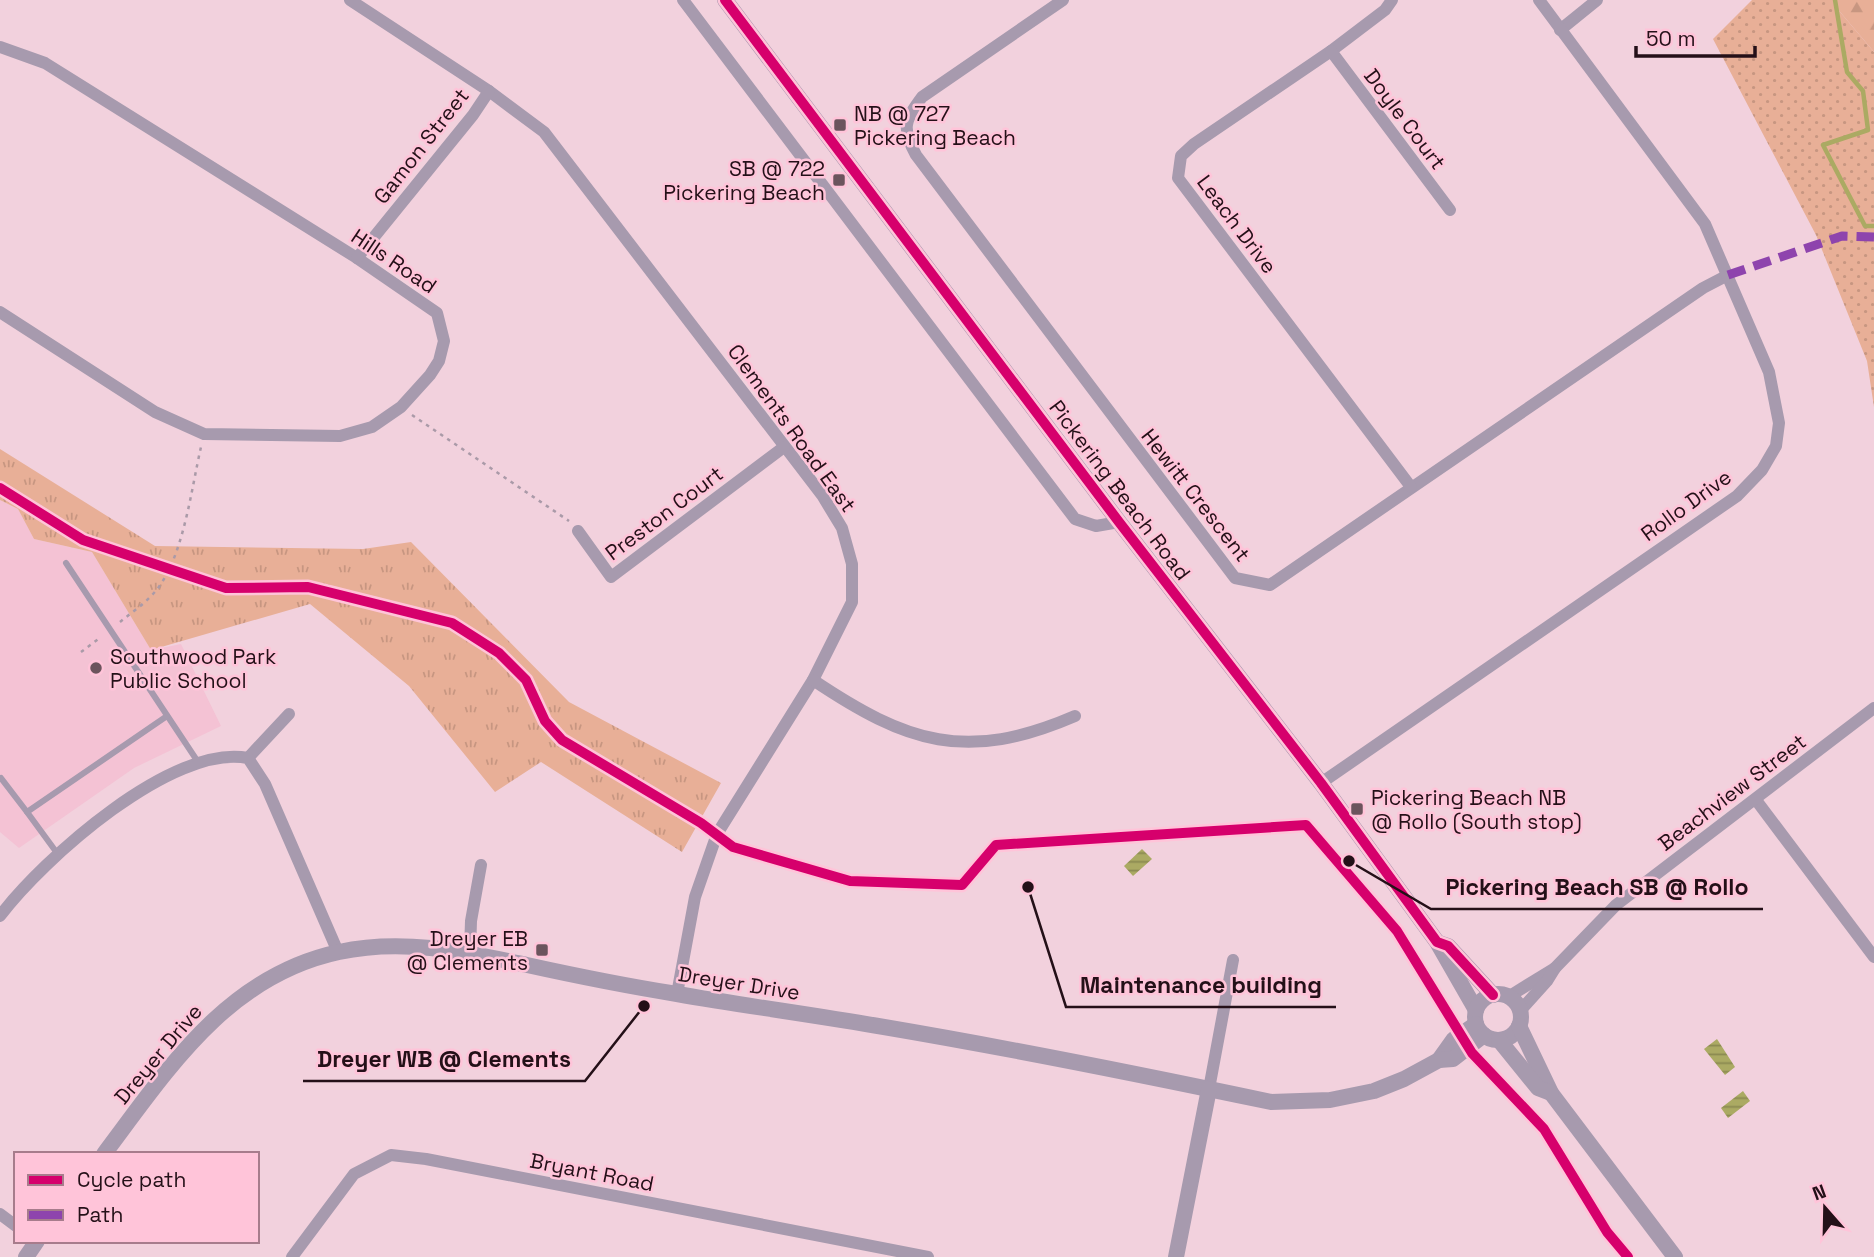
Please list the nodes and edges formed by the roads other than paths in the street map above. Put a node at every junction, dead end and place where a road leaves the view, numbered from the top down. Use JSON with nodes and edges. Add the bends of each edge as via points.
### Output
{"nodes":[{"id":1,"x":350,"y":0,"type":"edge"},
{"id":2,"x":683,"y":0,"type":"edge"},
{"id":3,"x":725,"y":0,"type":"edge"},
{"id":4,"x":1063,"y":0,"type":"edge"},
{"id":5,"x":1392,"y":0,"type":"edge"},
{"id":6,"x":1539,"y":0,"type":"edge"},
{"id":7,"x":1597,"y":0,"type":"edge"},
{"id":8,"x":1560,"y":30,"type":"junction"},
{"id":9,"x":0,"y":47,"type":"edge"},
{"id":10,"x":1331,"y":51,"type":"junction"},
{"id":11,"x":489,"y":91,"type":"junction"},
{"id":12,"x":1450,"y":211,"type":"dead end"},
{"id":13,"x":357,"y":258,"type":"junction"},
{"id":14,"x":1728,"y":275,"type":"junction"},
{"id":15,"x":0,"y":312,"type":"edge"},
{"id":16,"x":784,"y":447,"type":"junction"},
{"id":17,"x":1411,"y":487,"type":"junction"},
{"id":18,"x":1119,"y":522,"type":"junction"},
{"id":19,"x":578,"y":531,"type":"road end"},
{"id":20,"x":66,"y":563,"type":"dead end"},
{"id":21,"x":813,"y":680,"type":"junction"},
{"id":22,"x":1874,"y":708,"type":"edge"},
{"id":23,"x":289,"y":714,"type":"dead end"},
{"id":24,"x":167,"y":716,"type":"junction"},
{"id":25,"x":1075,"y":716,"type":"dead end"},
{"id":26,"x":248,"y":758,"type":"junction"},
{"id":27,"x":198,"y":762,"type":"junction"},
{"id":28,"x":1,"y":778,"type":"edge"},
{"id":29,"x":1321,"y":783,"type":"junction"},
{"id":30,"x":1756,"y":800,"type":"junction"},
{"id":31,"x":27,"y":812,"type":"junction"},
{"id":32,"x":57,"y":853,"type":"junction"},
{"id":33,"x":481,"y":865,"type":"dead end"},
{"id":34,"x":0,"y":916,"type":"edge"},
{"id":35,"x":1437,"y":942,"type":"junction"},
{"id":36,"x":338,"y":952,"type":"junction"},
{"id":37,"x":470,"y":952,"type":"junction"},
{"id":38,"x":1874,"y":957,"type":"edge"},
{"id":39,"x":1233,"y":960,"type":"dead end"},
{"id":40,"x":1555,"y":968,"type":"junction"},
{"id":41,"x":677,"y":994,"type":"junction"},
{"id":42,"x":1500,"y":996,"type":"junction"},
{"id":43,"x":1519,"y":1019,"type":"junction"},
{"id":44,"x":1484,"y":1027,"type":"junction"},
{"id":45,"x":1209,"y":1089,"type":"junction"},
{"id":46,"x":1551,"y":1093,"type":"junction"},
{"id":47,"x":106,"y":1152,"type":"edge"},
{"id":48,"x":292,"y":1257,"type":"edge"},
{"id":49,"x":928,"y":1257,"type":"edge"},
{"id":50,"x":1176,"y":1257,"type":"edge"},
{"id":51,"x":1675,"y":1257,"type":"edge"}],
"edges":[{"from":1,"to":11,"type":"street","name":"Clements Road East"},
{"from":2,"to":18,"type":"street","name":"Pickering Beach Road","via":[[1075,519],[1096,526]]},
{"from":3,"to":18,"type":"street","name":"Pickering Beach Road"},
{"from":4,"to":17,"type":"street","name":"Hewitt Crescent","via":[[922,97],[907,117],[906,138],[916,155],[1235,578],[1270,585]]},
{"from":5,"to":10,"type":"street","name":"Leach Drive"},
{"from":6,"to":8,"type":"street","name":"Rollo Drive"},
{"from":7,"to":8,"type":"street"},
{"from":8,"to":14,"type":"street","name":"Rollo Drive","via":[[1705,224]]},
{"from":9,"to":13,"type":"street","name":"Hills Road","via":[[45,63]]},
{"from":10,"to":12,"type":"street","name":"Doyle Court"},
{"from":10,"to":17,"type":"street","name":"Leach Drive","via":[[1194,144],[1181,156],[1178,178]]},
{"from":11,"to":13,"type":"street","name":"Gamon Street"},
{"from":11,"to":16,"type":"street","name":"Clements Road East","via":[[544,132]]},
{"from":13,"to":15,"type":"street","name":"Hills Road","via":[[437,313],[444,341],[439,361],[401,407],[372,428],[340,436],[204,434],[155,412]]},
{"from":14,"to":17,"type":"street","name":"Hewitt Crescent"},
{"from":14,"to":29,"type":"street","name":"Rollo Drive","via":[[1769,372],[1776,400],[1776,446],[1762,470],[1737,496]]},
{"from":16,"to":19,"type":"street","name":"Preston Court","via":[[611,577]]},
{"from":16,"to":21,"type":"street","name":"Clements Road East","via":[[842,528],[852,564],[852,602]]},
{"from":18,"to":29,"type":"street","name":"Pickering Beach Road"},
{"from":20,"to":24,"type":"lane"},
{"from":21,"to":25,"type":"street","via":[[865,715],[901,731],[961,743],[1000,741]]},
{"from":21,"to":41,"type":"street","name":"Clements Road East","via":[[717,834],[695,897]]},
{"from":22,"to":30,"type":"street","name":"Beachview Street"},
{"from":23,"to":26,"type":"street"},
{"from":24,"to":27,"type":"lane"},
{"from":24,"to":31,"type":"lane"},
{"from":26,"to":27,"type":"street","via":[[229,754]]},
{"from":26,"to":36,"type":"street","via":[[265,785]]},
{"from":27,"to":32,"type":"street","via":[[94,822]]},
{"from":28,"to":31,"type":"lane"},
{"from":29,"to":35,"type":"street","name":"Pickering Beach Road"},
{"from":30,"to":38,"type":"street"},
{"from":30,"to":40,"type":"street","name":"Beachview Street","via":[[1616,905]]},
{"from":31,"to":32,"type":"lane"},
{"from":32,"to":34,"type":"street"},
{"from":33,"to":37,"type":"street"},
{"from":35,"to":42,"type":"street","name":"Pickering Beach Road","via":[[1448,946]]},
{"from":35,"to":44,"type":"street","name":"Pickering Beach Road"},
{"from":36,"to":37,"type":"street","name":"Dreyer Drive","via":[[382,946]]},
{"from":36,"to":47,"type":"street","name":"Dreyer Drive","via":[[264,982],[203,1027]]},
{"from":37,"to":41,"type":"street","name":"Dreyer Drive"},
{"from":39,"to":45,"type":"street"},
{"from":40,"to":42,"type":"street","name":"Beachview Street"},
{"from":40,"to":43,"type":"street","name":"Beachview Street"},
{"from":41,"to":45,"type":"street","name":"Dreyer Drive","via":[[886,1027]]},
{"from":42,"to":43,"type":"street","name":"Pickering Beach Road"},
{"from":42,"to":44,"type":"street","via":[[1485,998]]},
{"from":43,"to":44,"type":"street","via":[[1508,1038]]},
{"from":43,"to":46,"type":"street","name":"Pickering Beach Road"},
{"from":44,"to":45,"type":"street","name":"Dreyer Drive","via":[[1454,1040],[1438,1060],[1374,1091],[1329,1100],[1271,1102]]},
{"from":44,"to":46,"type":"street","name":"Pickering Beach Road","via":[[1538,1087]]},
{"from":45,"to":50,"type":"street"},
{"from":46,"to":51,"type":"street","name":"Pickering Beach Road"},
{"from":48,"to":49,"type":"street","name":"Bryant Road","via":[[354,1174],[390,1155]]}]}
